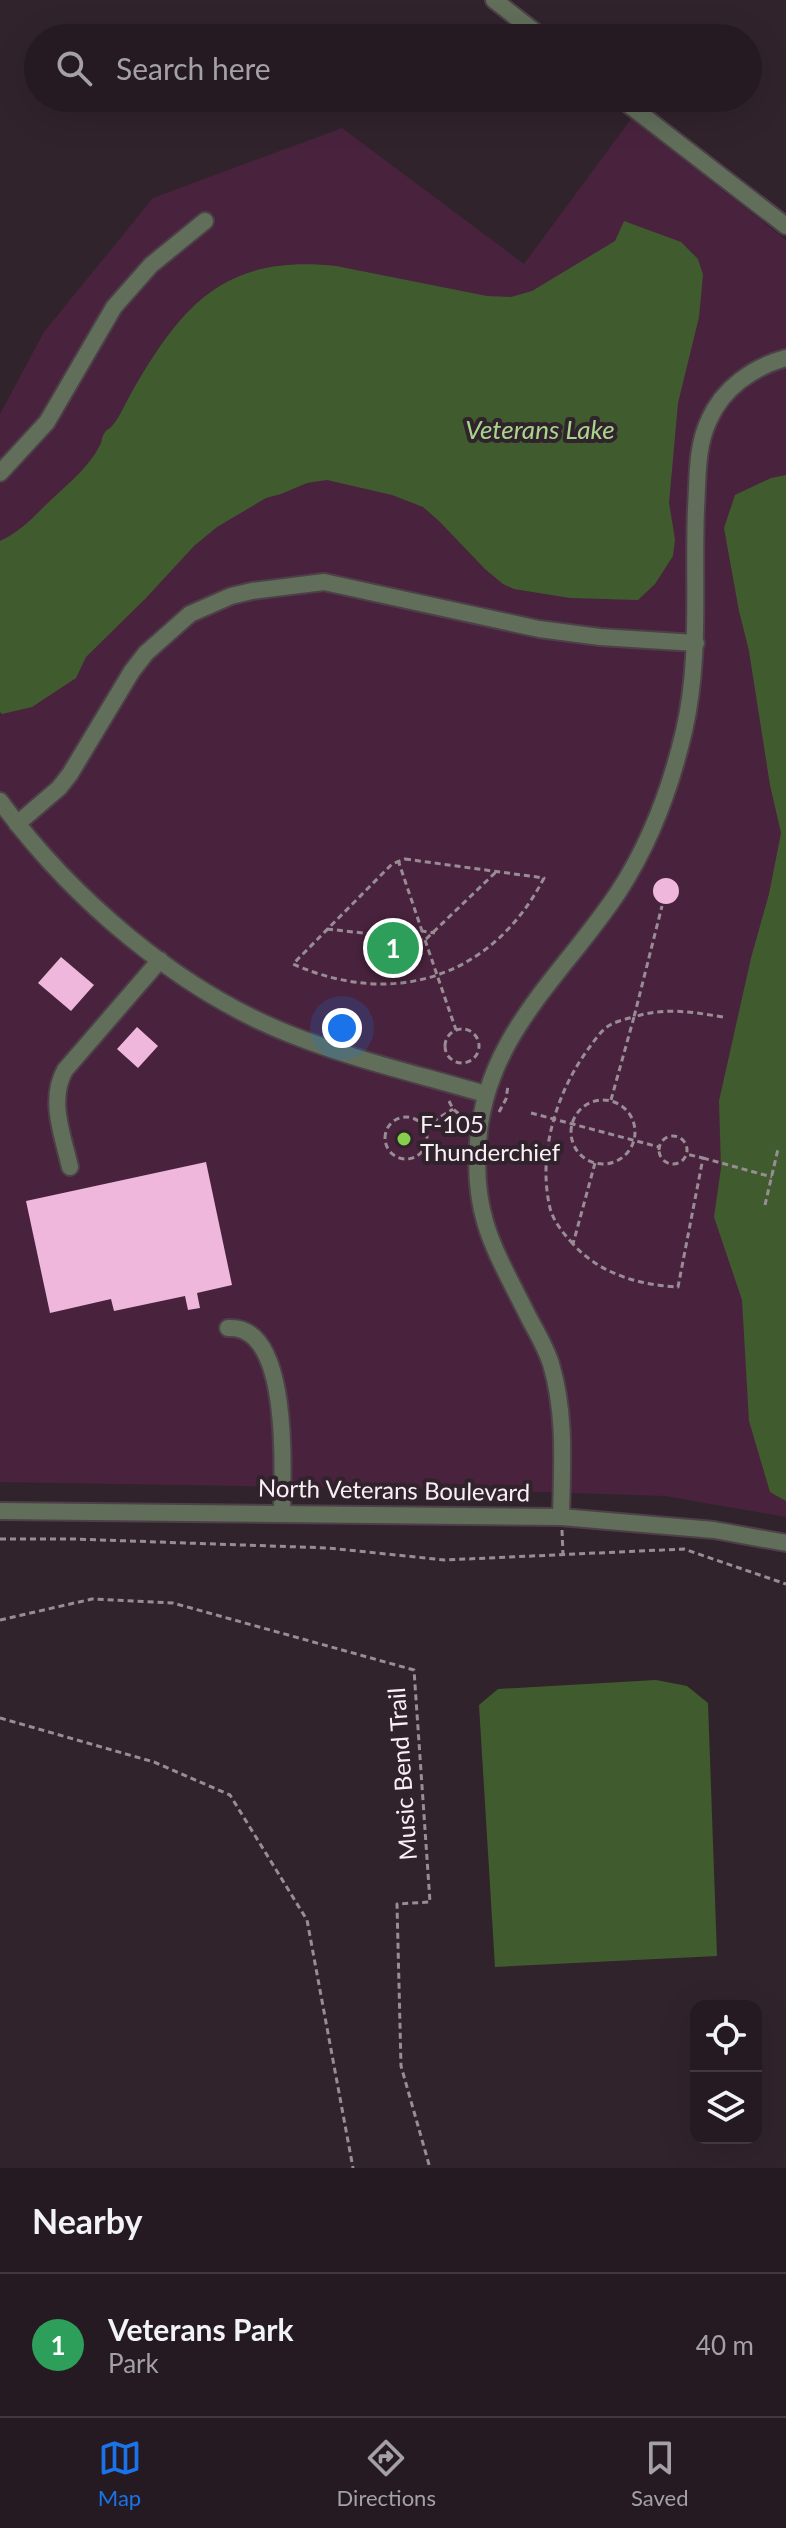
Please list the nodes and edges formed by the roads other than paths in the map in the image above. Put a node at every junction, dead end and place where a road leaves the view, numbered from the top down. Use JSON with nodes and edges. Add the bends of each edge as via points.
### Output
{"nodes":[{"id":1,"x":494,"y":0,"type":"edge"},
{"id":2,"x":525,"y":24,"type":"edge"},
{"id":3,"x":638,"y":112,"type":"edge"},
{"id":4,"x":205,"y":221,"type":"dead end"},
{"id":5,"x":786,"y":226,"type":"edge"},
{"id":6,"x":786,"y":358,"type":"edge"},
{"id":7,"x":0,"y":473,"type":"edge"},
{"id":8,"x":696,"y":643,"type":"junction"},
{"id":9,"x":0,"y":801,"type":"edge"},
{"id":10,"x":17,"y":824,"type":"junction"},
{"id":11,"x":160,"y":960,"type":"junction"},
{"id":12,"x":485,"y":1094,"type":"junction"},
{"id":13,"x":70,"y":1167,"type":"dead end"},
{"id":14,"x":228,"y":1328,"type":"dead end"},
{"id":15,"x":0,"y":1511,"type":"edge"},
{"id":16,"x":282,"y":1514,"type":"junction"},
{"id":17,"x":561,"y":1517,"type":"junction"},
{"id":18,"x":786,"y":1543,"type":"edge"}],
"edges":[{"from":1,"to":2,"type":"street"},
{"from":3,"to":5,"type":"street"},
{"from":4,"to":7,"type":"street","via":[[151,265],[114,307],[47,422]]},
{"from":6,"to":8,"type":"street","via":[[736,383],[708,421],[698,465]]},
{"from":8,"to":10,"type":"street","via":[[539,629],[324,582],[231,596],[190,614],[146,653],[70,774]]},
{"from":8,"to":12,"type":"street","via":[[685,729],[652,827],[603,914],[521,1019]]},
{"from":9,"to":10,"type":"street"},
{"from":10,"to":11,"type":"street","via":[[99,912]]},
{"from":11,"to":12,"type":"street","via":[[291,1035]]},
{"from":11,"to":13,"type":"street","via":[[60,1079],[57,1107]]},
{"from":12,"to":17,"type":"street","via":[[477,1152],[478,1197],[489,1240],[555,1378],[561,1418]]},
{"from":14,"to":16,"type":"street","via":[[252,1334],[274,1379],[281,1425]]},
{"from":15,"to":16,"type":"street","name":"North Veterans Boulevard"},
{"from":16,"to":17,"type":"street","name":"North Veterans Boulevard"},
{"from":17,"to":18,"type":"street","name":"North Veterans Boulevard","via":[[714,1530]]}]}
